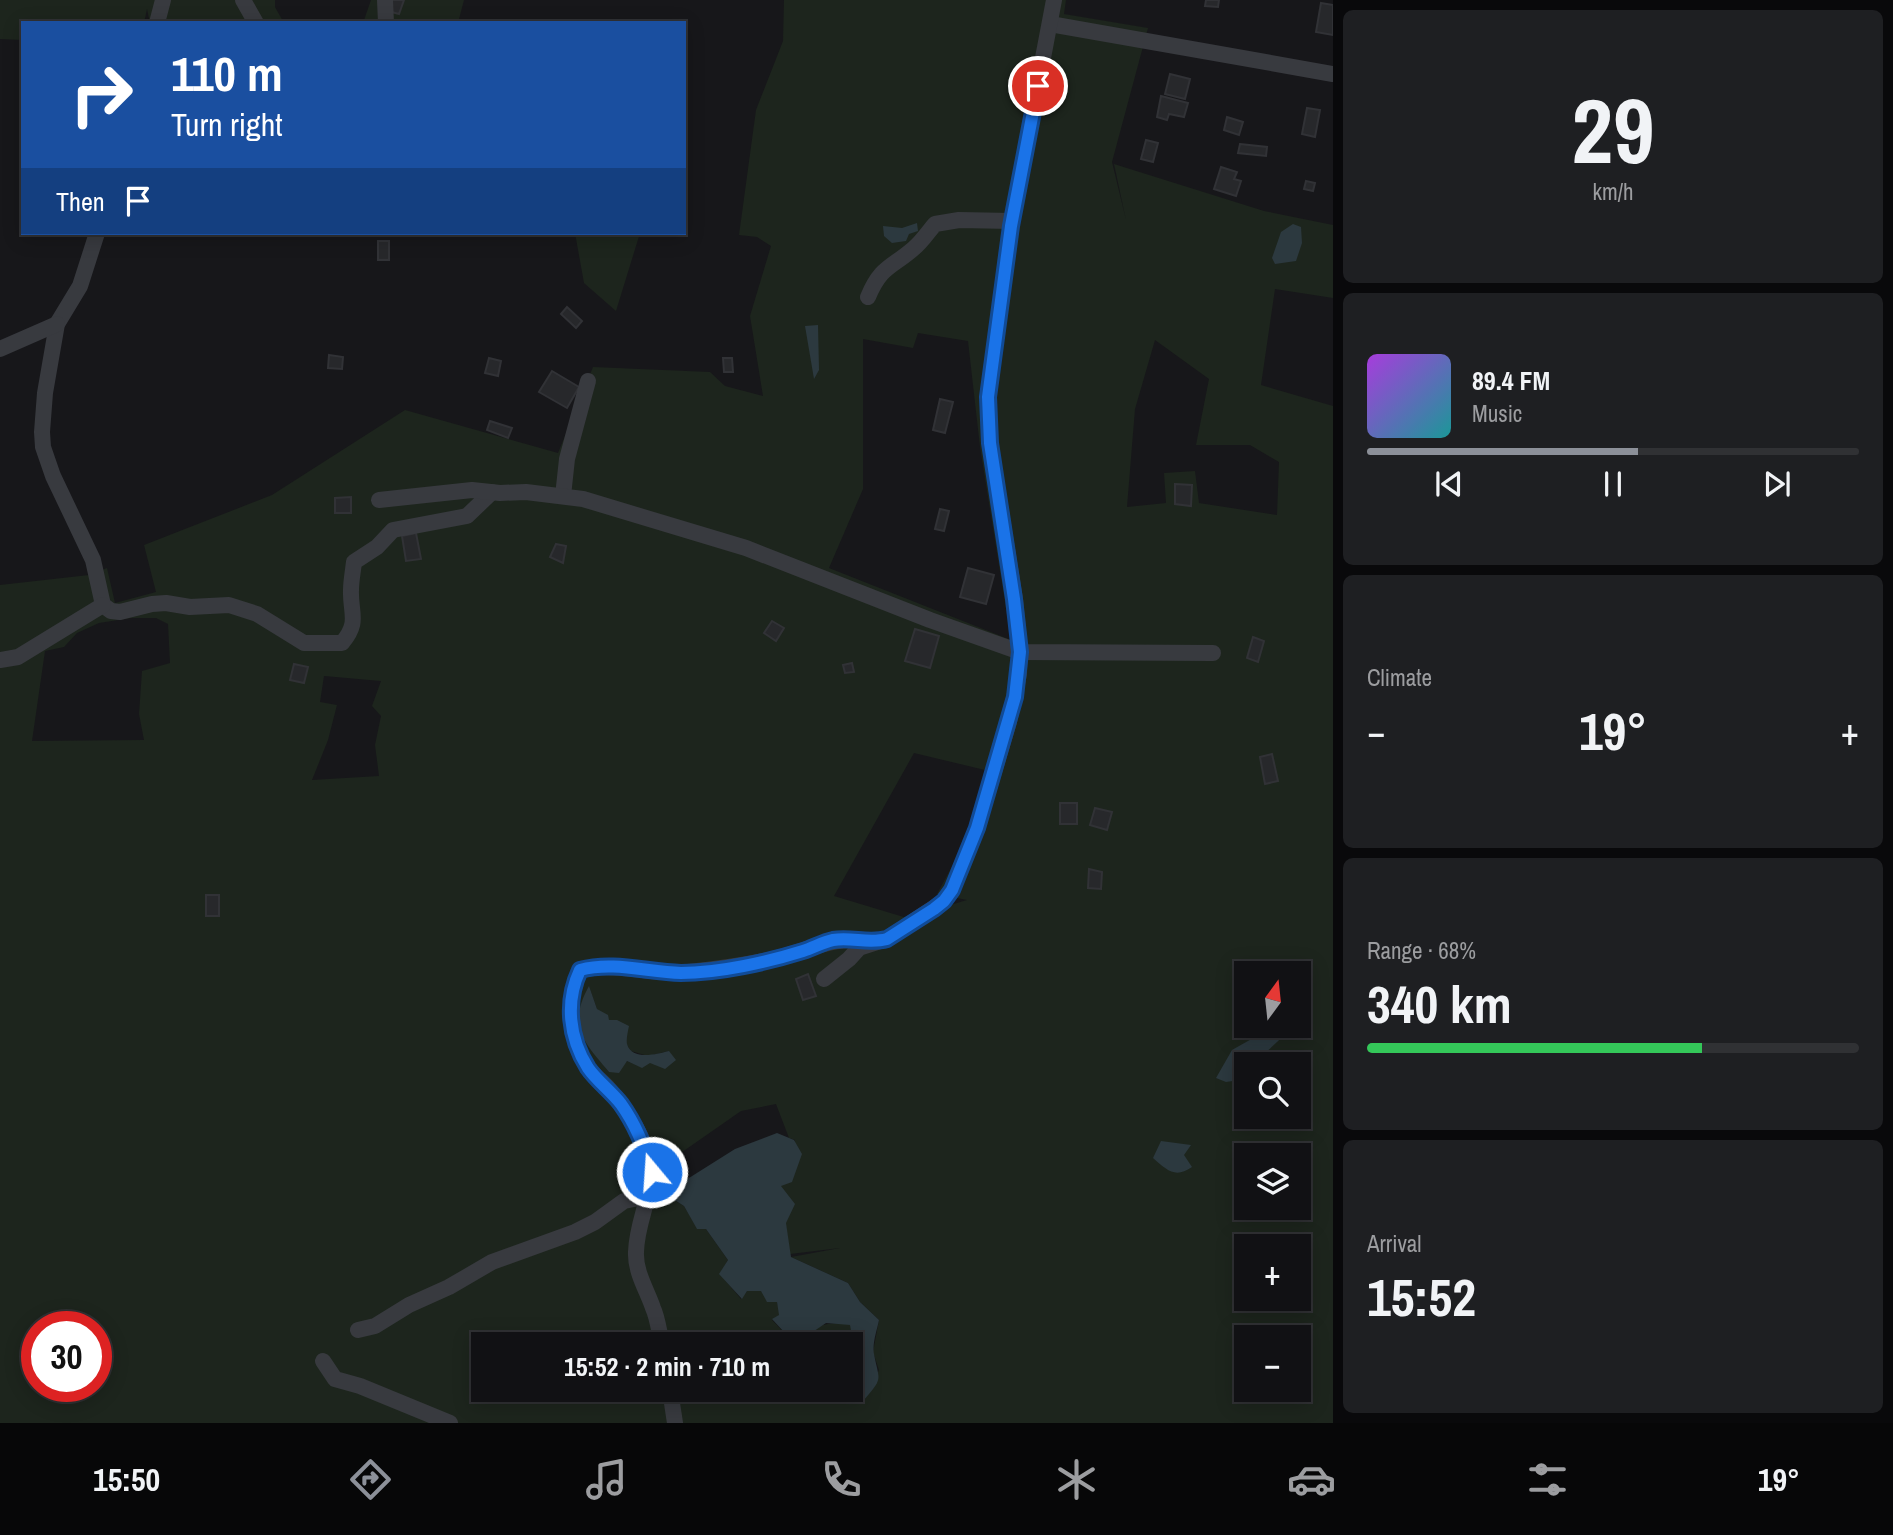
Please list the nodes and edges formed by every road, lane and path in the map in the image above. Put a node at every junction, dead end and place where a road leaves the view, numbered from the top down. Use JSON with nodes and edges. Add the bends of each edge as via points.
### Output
{"nodes":[{"id":1,"x":163,"y":0,"type":"edge"},
{"id":2,"x":243,"y":0,"type":"edge"},
{"id":3,"x":385,"y":0,"type":"edge"},
{"id":4,"x":1054,"y":0,"type":"edge"},
{"id":5,"x":158,"y":21,"type":"edge"},
{"id":6,"x":255,"y":21,"type":"edge"},
{"id":7,"x":386,"y":21,"type":"edge"},
{"id":8,"x":1050,"y":24,"type":"junction"},
{"id":9,"x":1333,"y":74,"type":"edge"},
{"id":10,"x":1012,"y":221,"type":"junction"},
{"id":11,"x":96,"y":235,"type":"edge"},
{"id":12,"x":868,"y":297,"type":"dead end"},
{"id":13,"x":57,"y":324,"type":"junction"},
{"id":14,"x":0,"y":349,"type":"edge"},
{"id":15,"x":588,"y":381,"type":"dead end"},
{"id":16,"x":492,"y":492,"type":"junction"},
{"id":17,"x":563,"y":496,"type":"junction"},
{"id":18,"x":379,"y":500,"type":"dead end"},
{"id":19,"x":103,"y":605,"type":"junction"},
{"id":20,"x":1020,"y":652,"type":"junction"},
{"id":21,"x":1213,"y":653,"type":"dead end"},
{"id":22,"x":0,"y":660,"type":"edge"},
{"id":23,"x":876,"y":942,"type":"junction"},
{"id":24,"x":824,"y":979,"type":"dead end"},
{"id":25,"x":649,"y":1196,"type":"junction"},
{"id":26,"x":358,"y":1330,"type":"dead end"},
{"id":27,"x":659,"y":1332,"type":"edge"},
{"id":28,"x":323,"y":1361,"type":"dead end"},
{"id":29,"x":672,"y":1402,"type":"edge"},
{"id":30,"x":450,"y":1423,"type":"edge"},
{"id":31,"x":675,"y":1423,"type":"edge"}],
"edges":[{"from":1,"to":5,"type":"street"},
{"from":2,"to":6,"type":"street"},
{"from":3,"to":7,"type":"street"},
{"from":4,"to":8,"type":"street"},
{"from":8,"to":9,"type":"street"},
{"from":8,"to":10,"type":"street"},
{"from":10,"to":12,"type":"street","via":[[935,224],[914,249],[875,280]]},
{"from":10,"to":20,"type":"street","via":[[988,397],[990,443]]},
{"from":11,"to":13,"type":"street","via":[[86,272]]},
{"from":13,"to":14,"type":"street"},
{"from":13,"to":19,"type":"street","via":[[43,413],[43,447],[93,560]]},
{"from":15,"to":17,"type":"street","via":[[566,459]]},
{"from":16,"to":17,"type":"street"},
{"from":16,"to":18,"type":"street"},
{"from":16,"to":19,"type":"street","via":[[467,516],[393,530],[355,562],[354,618],[351,633],[342,643],[304,643],[257,614],[229,605],[166,603],[120,612]]},
{"from":17,"to":20,"type":"street","via":[[746,548]]},
{"from":19,"to":22,"type":"street","via":[[18,657]]},
{"from":20,"to":21,"type":"street"},
{"from":20,"to":23,"type":"street","via":[[1009,722],[977,828],[952,890],[934,909]]},
{"from":23,"to":24,"type":"street","via":[[859,948]]},
{"from":23,"to":25,"type":"street","via":[[833,940],[769,960],[683,973],[597,965],[580,970],[573,986],[570,1017],[577,1046],[645,1145],[652,1172]]},
{"from":25,"to":26,"type":"street","via":[[624,1201],[575,1232],[492,1262],[375,1326]]},
{"from":25,"to":27,"type":"street","via":[[635,1255]]},
{"from":28,"to":30,"type":"street","via":[[335,1379]]},
{"from":29,"to":31,"type":"street"}]}
